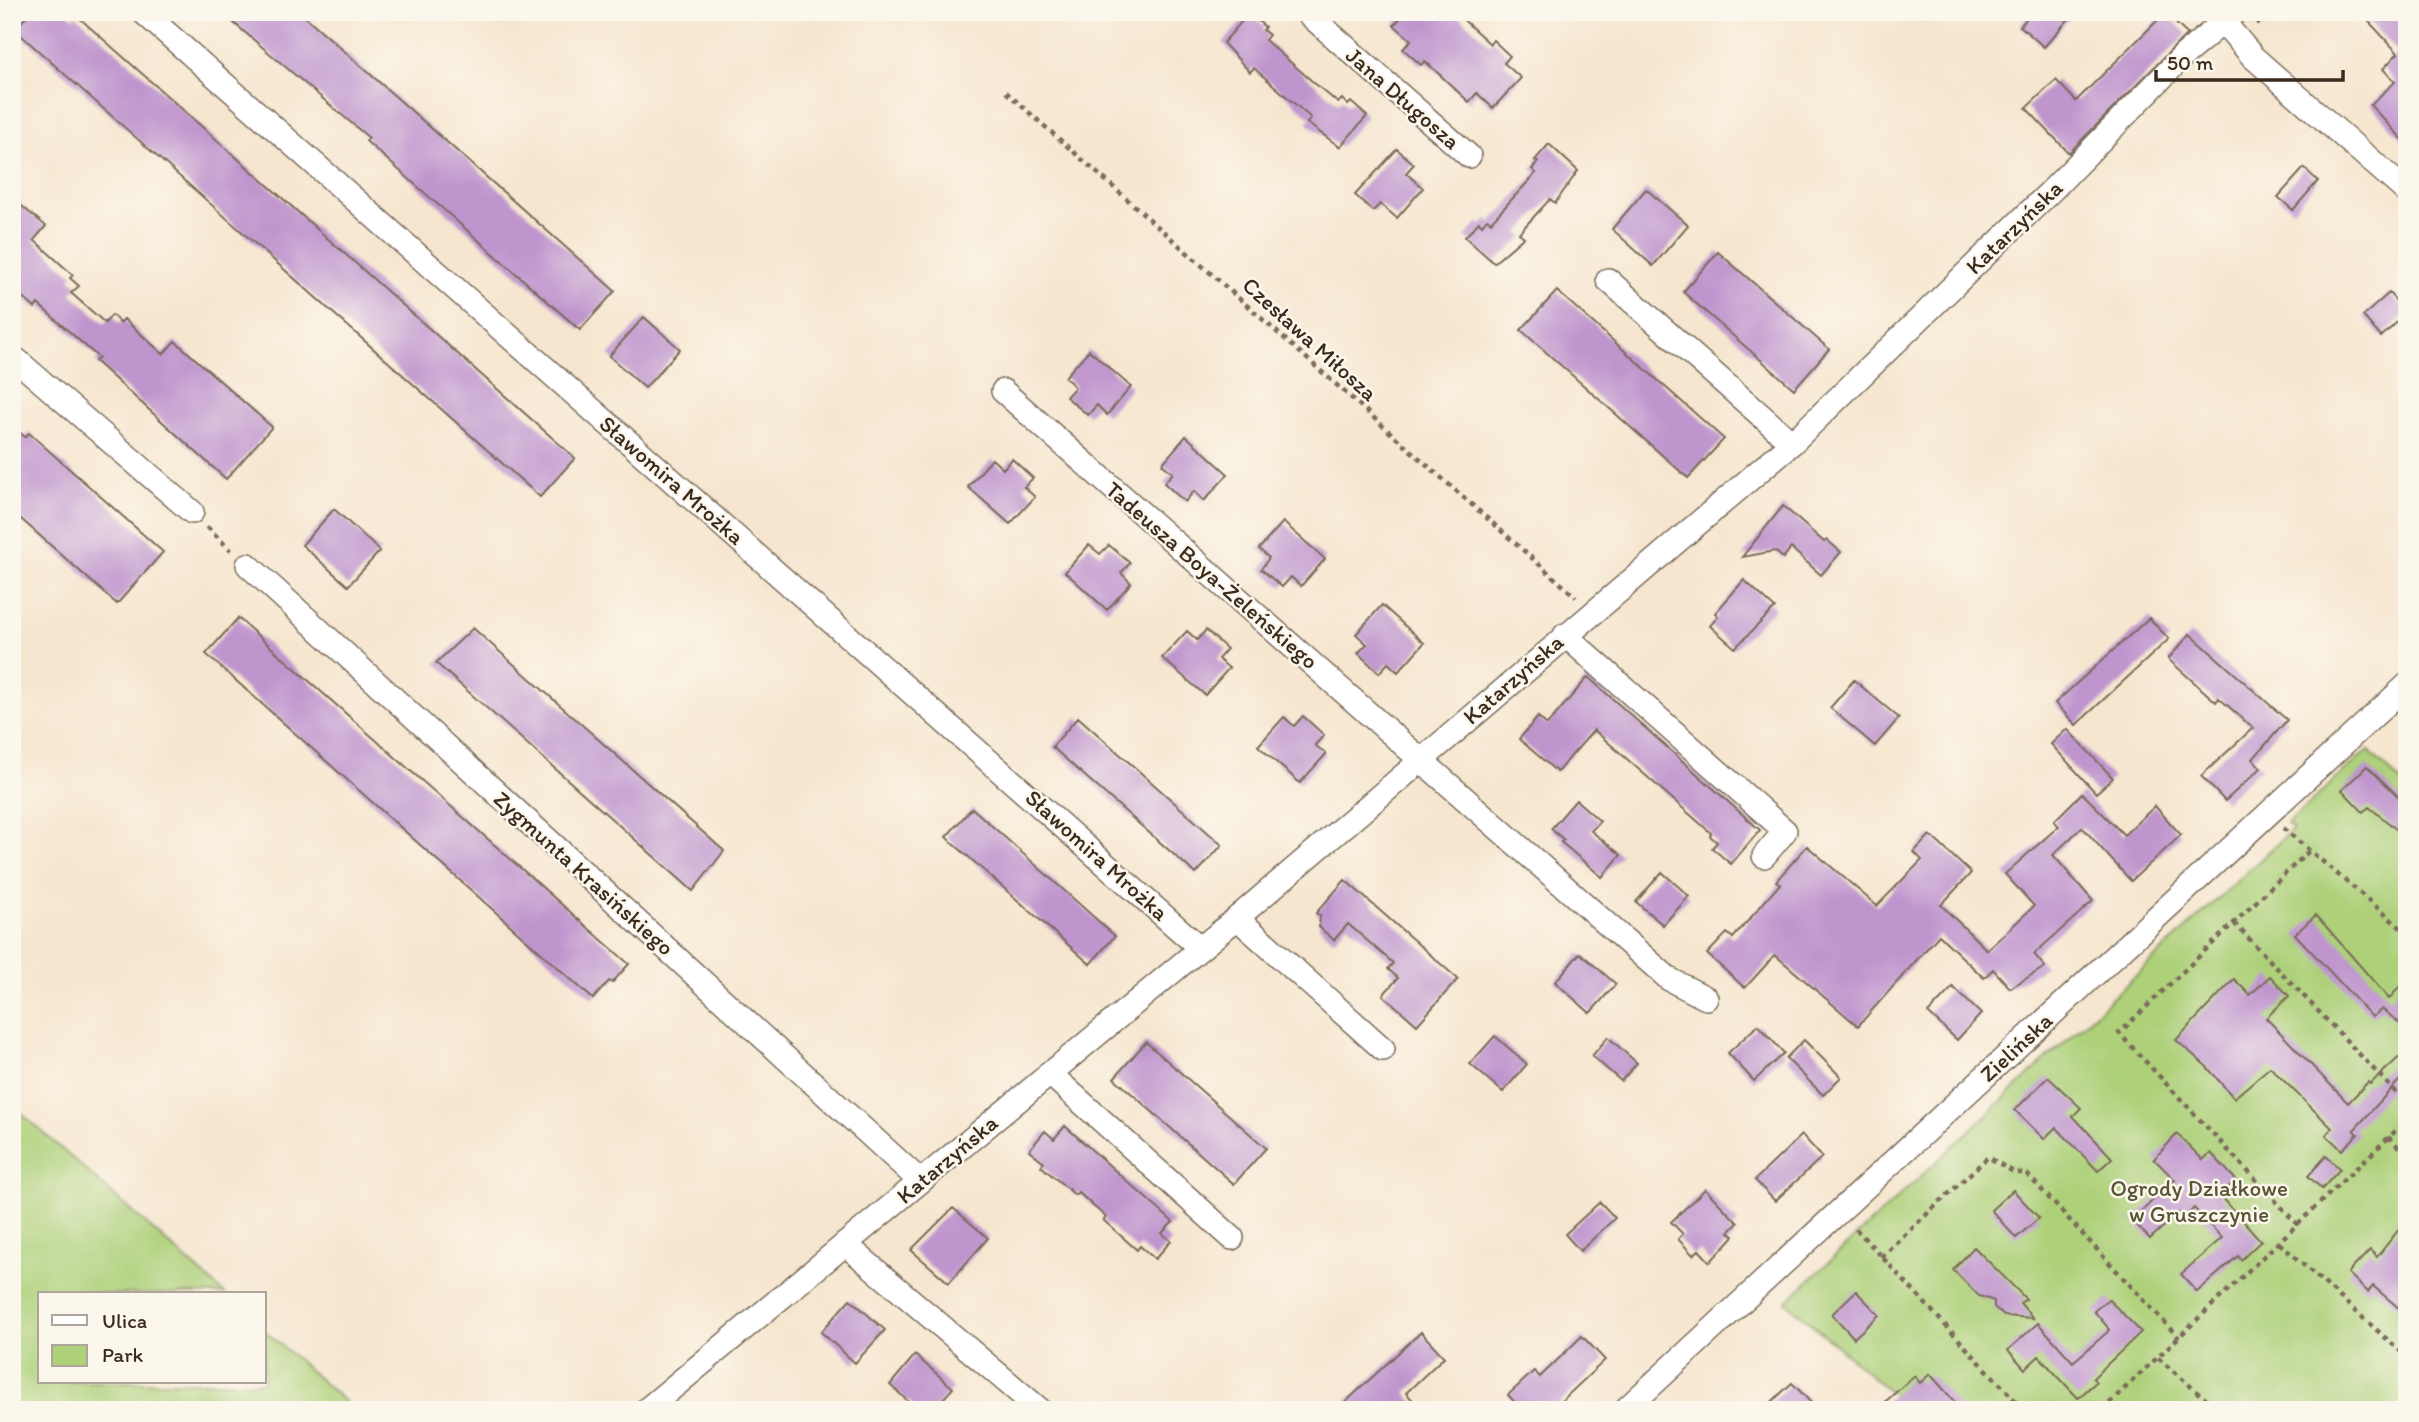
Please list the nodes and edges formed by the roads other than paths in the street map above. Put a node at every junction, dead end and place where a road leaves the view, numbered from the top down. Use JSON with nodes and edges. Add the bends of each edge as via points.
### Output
{"nodes":[{"id":1,"x":143,"y":12,"type":"edge"},
{"id":2,"x":1306,"y":12,"type":"edge"},
{"id":3,"x":2224,"y":15,"type":"edge"},
{"id":4,"x":1469,"y":156,"type":"dead end"},
{"id":5,"x":2407,"y":192,"type":"edge"},
{"id":6,"x":1608,"y":280,"type":"dead end"},
{"id":7,"x":12,"y":356,"type":"edge"},
{"id":8,"x":1003,"y":391,"type":"dead end"},
{"id":9,"x":1792,"y":443,"type":"junction"},
{"id":10,"x":192,"y":512,"type":"road end"},
{"id":11,"x":248,"y":565,"type":"road end"},
{"id":12,"x":1565,"y":635,"type":"junction"},
{"id":13,"x":2407,"y":685,"type":"edge"},
{"id":14,"x":1422,"y":758,"type":"junction"},
{"id":15,"x":1764,"y":856,"type":"dead end"},
{"id":16,"x":1237,"y":918,"type":"junction"},
{"id":17,"x":1200,"y":948,"type":"junction"},
{"id":18,"x":1706,"y":998,"type":"dead end"},
{"id":19,"x":1383,"y":1049,"type":"dead end"},
{"id":20,"x":1049,"y":1073,"type":"junction"},
{"id":21,"x":920,"y":1181,"type":"junction"},
{"id":22,"x":1232,"y":1238,"type":"dead end"},
{"id":23,"x":845,"y":1244,"type":"junction"},
{"id":24,"x":646,"y":1410,"type":"edge"},
{"id":25,"x":1040,"y":1410,"type":"edge"},
{"id":26,"x":1625,"y":1410,"type":"edge"}],
"edges":[{"from":1,"to":17,"type":"street","name":"Sławomira Mrożka"},
{"from":2,"to":4,"type":"street","name":"Jana Długosza"},
{"from":3,"to":5,"type":"street","via":[[2253,57]]},
{"from":3,"to":9,"type":"street","name":"Katarzyńska"},
{"from":6,"to":9,"type":"street"},
{"from":7,"to":10,"type":"street"},
{"from":8,"to":14,"type":"street","name":"Tadeusza Boya-Żeleńskiego"},
{"from":9,"to":12,"type":"street","name":"Katarzyńska"},
{"from":11,"to":21,"type":"street","name":"Zygmunta Krasińskiego"},
{"from":12,"to":14,"type":"street","name":"Katarzyńska"},
{"from":12,"to":15,"type":"street","via":[[1785,831]]},
{"from":13,"to":26,"type":"street","name":"Zielińska"},
{"from":14,"to":16,"type":"street","name":"Katarzyńska"},
{"from":14,"to":18,"type":"street","name":"Tadeusza Boya-Żeleńskiego","via":[[1669,979]]},
{"from":16,"to":17,"type":"street","name":"Katarzyńska"},
{"from":16,"to":19,"type":"street"},
{"from":17,"to":20,"type":"street","name":"Katarzyńska"},
{"from":20,"to":21,"type":"street","name":"Katarzyńska"},
{"from":20,"to":22,"type":"street"},
{"from":21,"to":23,"type":"street","name":"Katarzyńska"},
{"from":23,"to":24,"type":"street","name":"Katarzyńska"},
{"from":23,"to":25,"type":"street"}]}
